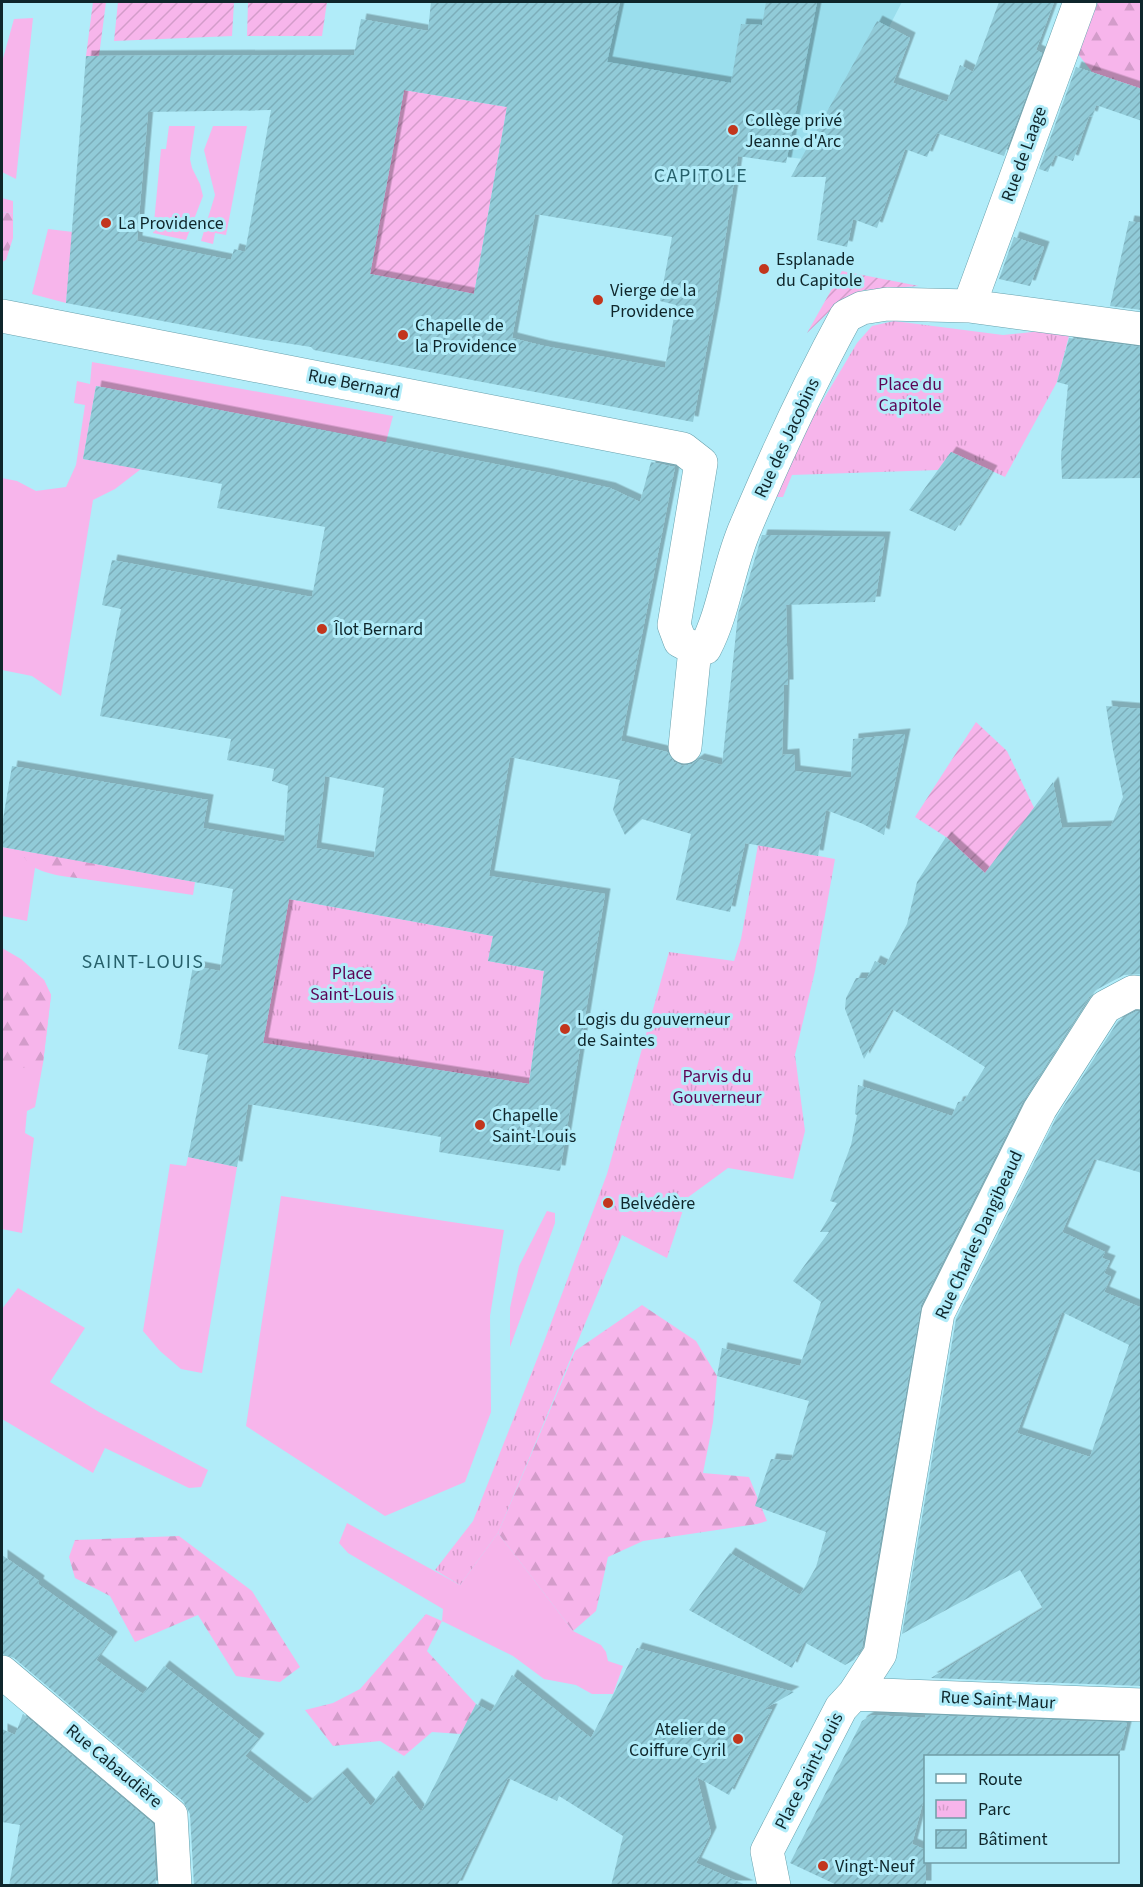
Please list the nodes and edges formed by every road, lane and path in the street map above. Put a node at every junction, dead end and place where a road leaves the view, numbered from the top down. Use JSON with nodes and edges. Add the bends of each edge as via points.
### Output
{"nodes":[{"id":1,"x":1080,"y":2,"type":"edge"},
{"id":2,"x":969,"y":306,"type":"junction"},
{"id":3,"x":2,"y":316,"type":"edge"},
{"id":4,"x":1142,"y":329,"type":"edge"},
{"id":5,"x":695,"y":649,"type":"junction"},
{"id":6,"x":685,"y":747,"type":"dead end"},
{"id":7,"x":1142,"y":993,"type":"edge"},
{"id":8,"x":2,"y":1672,"type":"edge"},
{"id":9,"x":854,"y":1694,"type":"junction"},
{"id":10,"x":1142,"y":1705,"type":"edge"},
{"id":11,"x":175,"y":1886,"type":"edge"},
{"id":12,"x":774,"y":1886,"type":"edge"}],
"edges":[{"from":1,"to":2,"type":"street","name":"Rue de Laage"},
{"from":2,"to":4,"type":"street","name":"Rue des Jacobins"},
{"from":2,"to":5,"type":"street","name":"Rue des Jacobins","via":[[887,304],[862,308],[846,316],[745,527],[715,629],[705,648]]},
{"from":3,"to":5,"type":"street","name":"Rue Bernard","via":[[683,449],[701,463],[674,625],[680,641]]},
{"from":5,"to":6,"type":"street"},
{"from":7,"to":9,"type":"street","name":"Rue Charles Dangibeaud","via":[[1134,992],[1105,1007],[1040,1109],[938,1313],[880,1654]]},
{"from":8,"to":11,"type":"street","name":"Rue Cabaudière","via":[[171,1815]]},
{"from":9,"to":10,"type":"street","name":"Rue Saint-Maur"},
{"from":9,"to":12,"type":"street","name":"Place Saint-Louis","via":[[841,1708],[767,1851]]}]}
